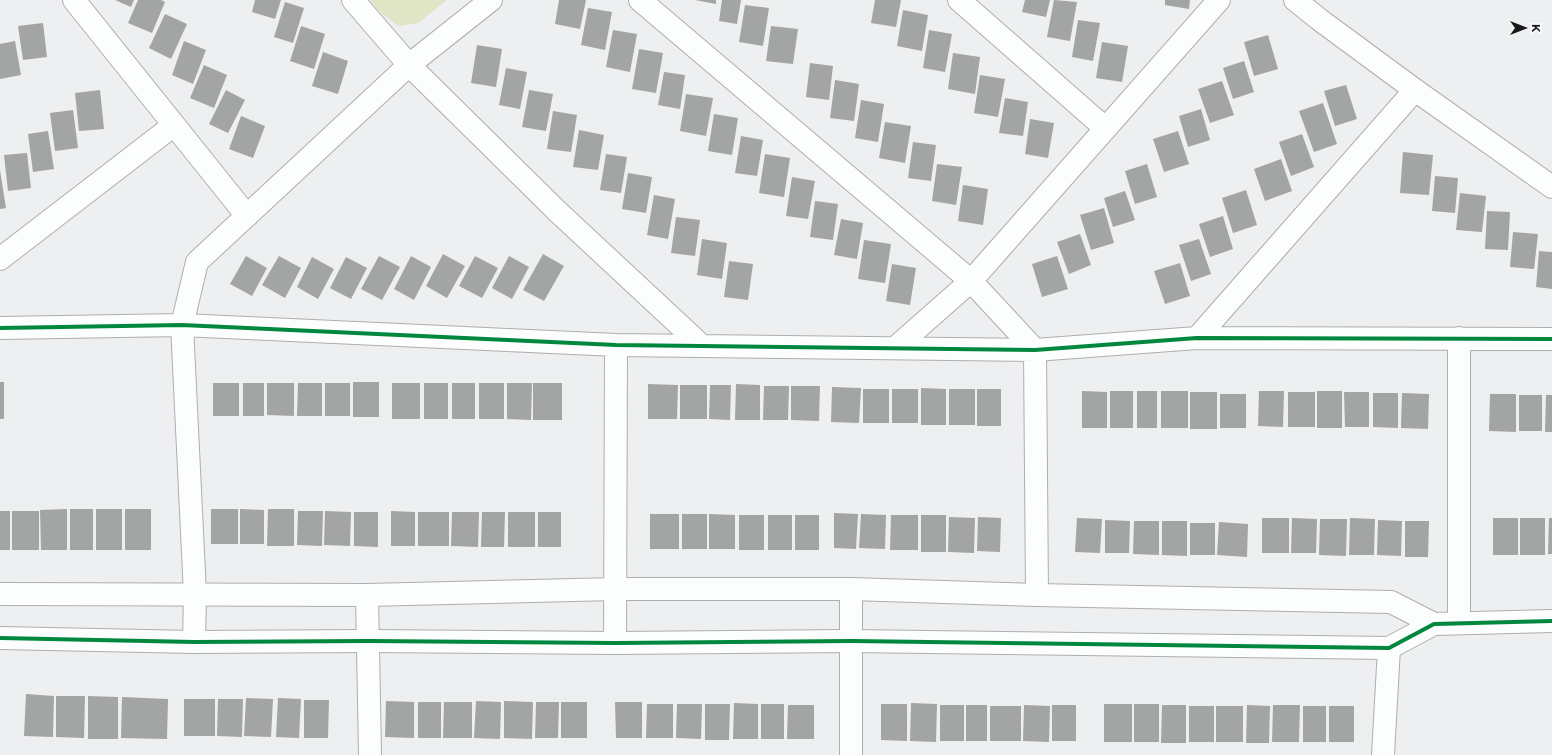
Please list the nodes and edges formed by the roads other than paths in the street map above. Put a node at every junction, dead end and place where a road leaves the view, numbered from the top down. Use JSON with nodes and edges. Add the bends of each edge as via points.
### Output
{"nodes":[{"id":1,"x":74,"y":0,"type":"edge"},
{"id":2,"x":353,"y":0,"type":"edge"},
{"id":3,"x":491,"y":0,"type":"edge"},
{"id":4,"x":640,"y":0,"type":"edge"},
{"id":5,"x":959,"y":0,"type":"edge"},
{"id":6,"x":1219,"y":0,"type":"edge"},
{"id":7,"x":1295,"y":0,"type":"edge"},
{"id":8,"x":409,"y":66,"type":"junction"},
{"id":9,"x":1415,"y":90,"type":"junction"},
{"id":10,"x":174,"y":125,"type":"junction"},
{"id":11,"x":1106,"y":128,"type":"junction"},
{"id":12,"x":1552,"y":187,"type":"edge"},
{"id":13,"x":247,"y":216,"type":"junction"},
{"id":14,"x":0,"y":259,"type":"edge"},
{"id":15,"x":971,"y":281,"type":"junction"},
{"id":16,"x":182,"y":326,"type":"junction"},
{"id":17,"x":0,"y":328,"type":"edge"},
{"id":18,"x":1197,"y":338,"type":"junction"},
{"id":19,"x":1459,"y":338,"type":"junction"},
{"id":20,"x":1552,"y":339,"type":"edge"},
{"id":21,"x":616,"y":345,"type":"junction"},
{"id":22,"x":702,"y":346,"type":"junction"},
{"id":23,"x":896,"y":348,"type":"junction"},
{"id":24,"x":1035,"y":350,"type":"junction"},
{"id":25,"x":615,"y":589,"type":"junction"},
{"id":26,"x":850,"y":589,"type":"junction"},
{"id":27,"x":0,"y":594,"type":"edge"},
{"id":28,"x":195,"y":594,"type":"junction"},
{"id":29,"x":367,"y":594,"type":"junction"},
{"id":30,"x":1037,"y":595,"type":"junction"},
{"id":31,"x":1552,"y":622,"type":"edge"},
{"id":32,"x":1434,"y":624,"type":"junction"},
{"id":33,"x":1459,"y":624,"type":"junction"},
{"id":34,"x":0,"y":638,"type":"edge"},
{"id":35,"x":369,"y":641,"type":"junction"},
{"id":36,"x":851,"y":641,"type":"junction"},
{"id":37,"x":194,"y":642,"type":"junction"},
{"id":38,"x":615,"y":643,"type":"junction"},
{"id":39,"x":1389,"y":648,"type":"junction"},
{"id":40,"x":370,"y":755,"type":"edge"},
{"id":41,"x":851,"y":755,"type":"edge"},
{"id":42,"x":1383,"y":755,"type":"edge"}],
"edges":[{"from":1,"to":10,"type":"street"},
{"from":2,"to":8,"type":"street"},
{"from":3,"to":8,"type":"street"},
{"from":4,"to":15,"type":"street"},
{"from":5,"to":11,"type":"street"},
{"from":6,"to":11,"type":"street"},
{"from":7,"to":9,"type":"street"},
{"from":8,"to":13,"type":"street"},
{"from":8,"to":22,"type":"street","via":[[557,211]]},
{"from":9,"to":12,"type":"street"},
{"from":9,"to":18,"type":"street"},
{"from":10,"to":13,"type":"street"},
{"from":10,"to":14,"type":"street"},
{"from":11,"to":15,"type":"street"},
{"from":13,"to":16,"type":"street","via":[[197,262]]},
{"from":15,"to":23,"type":"street"},
{"from":15,"to":24,"type":"street"},
{"from":16,"to":17,"type":"street"},
{"from":16,"to":21,"type":"street"},
{"from":16,"to":28,"type":"street"},
{"from":18,"to":19,"type":"street"},
{"from":18,"to":24,"type":"street"},
{"from":19,"to":20,"type":"street"},
{"from":19,"to":33,"type":"street"},
{"from":21,"to":22,"type":"street"},
{"from":21,"to":25,"type":"street"},
{"from":22,"to":23,"type":"street"},
{"from":23,"to":24,"type":"street"},
{"from":24,"to":30,"type":"street"},
{"from":25,"to":26,"type":"street"},
{"from":25,"to":29,"type":"street"},
{"from":25,"to":38,"type":"street"},
{"from":26,"to":30,"type":"street"},
{"from":26,"to":36,"type":"street"},
{"from":27,"to":28,"type":"street"},
{"from":28,"to":29,"type":"street"},
{"from":28,"to":37,"type":"street"},
{"from":29,"to":35,"type":"street"},
{"from":30,"to":32,"type":"street","via":[[1391,602]]},
{"from":31,"to":33,"type":"street"},
{"from":32,"to":33,"type":"street"},
{"from":32,"to":39,"type":"street"},
{"from":34,"to":37,"type":"street"},
{"from":35,"to":37,"type":"street"},
{"from":35,"to":38,"type":"street"},
{"from":35,"to":40,"type":"street"},
{"from":36,"to":38,"type":"street"},
{"from":36,"to":39,"type":"street"},
{"from":36,"to":41,"type":"street"},
{"from":39,"to":42,"type":"street"}]}
